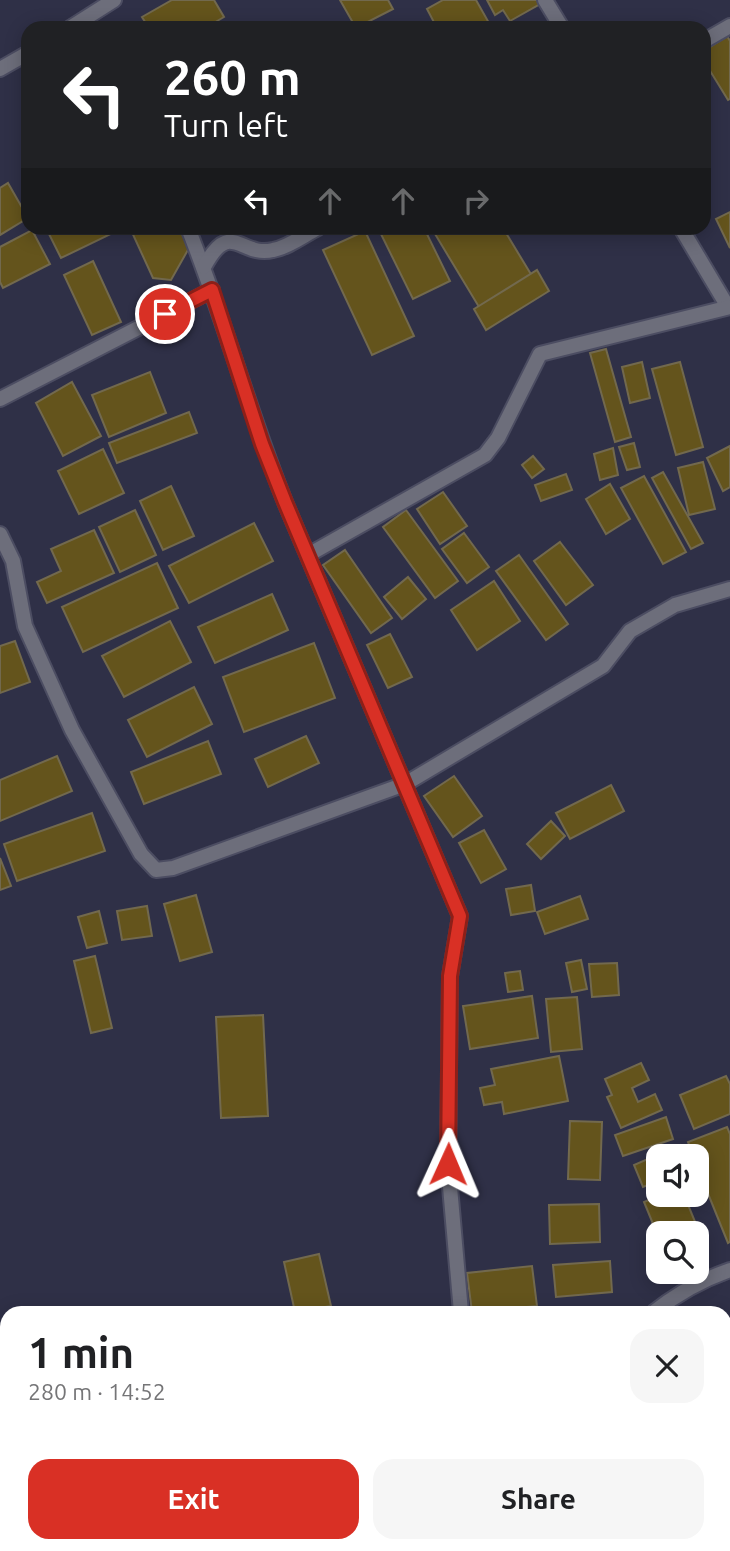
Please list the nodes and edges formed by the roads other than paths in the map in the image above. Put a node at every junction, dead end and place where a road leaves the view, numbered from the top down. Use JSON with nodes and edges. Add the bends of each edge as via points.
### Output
{"nodes":[{"id":1,"x":114,"y":0,"type":"edge"},
{"id":2,"x":545,"y":0,"type":"edge"},
{"id":3,"x":95,"y":21,"type":"edge"},
{"id":4,"x":558,"y":21,"type":"edge"},
{"id":5,"x":730,"y":26,"type":"edge"},
{"id":6,"x":711,"y":37,"type":"edge"},
{"id":7,"x":21,"y":56,"type":"edge"},
{"id":8,"x":0,"y":69,"type":"edge"},
{"id":9,"x":191,"y":235,"type":"edge"},
{"id":10,"x":306,"y":235,"type":"edge"},
{"id":11,"x":685,"y":235,"type":"edge"},
{"id":12,"x":204,"y":267,"type":"junction"},
{"id":13,"x":212,"y":290,"type":"junction"},
{"id":14,"x":729,"y":307,"type":"edge"},
{"id":15,"x":0,"y":399,"type":"edge"},
{"id":16,"x":0,"y":534,"type":"edge"},
{"id":17,"x":308,"y":555,"type":"junction"},
{"id":18,"x":730,"y":589,"type":"edge"},
{"id":19,"x":405,"y":784,"type":"junction"},
{"id":20,"x":730,"y":1270,"type":"edge"},
{"id":21,"x":460,"y":1306,"type":"edge"},
{"id":22,"x":663,"y":1306,"type":"edge"}],
"edges":[{"from":1,"to":3,"type":"street"},
{"from":2,"to":4,"type":"street"},
{"from":5,"to":6,"type":"street"},
{"from":7,"to":8,"type":"street"},
{"from":9,"to":12,"type":"street"},
{"from":10,"to":12,"type":"street","via":[[262,252],[231,241],[223,243]]},
{"from":11,"to":14,"type":"street"},
{"from":12,"to":13,"type":"street"},
{"from":13,"to":15,"type":"street"},
{"from":13,"to":17,"type":"street","via":[[262,444]]},
{"from":14,"to":17,"type":"street","via":[[540,354],[485,455]]},
{"from":16,"to":19,"type":"street","via":[[13,561],[25,626],[72,730],[141,854],[156,870],[173,869]]},
{"from":17,"to":19,"type":"street"},
{"from":18,"to":19,"type":"street","via":[[675,605],[630,631],[603,666]]},
{"from":19,"to":21,"type":"street","via":[[460,916],[450,976],[448,1164]]},
{"from":20,"to":22,"type":"street","via":[[695,1284]]}]}
